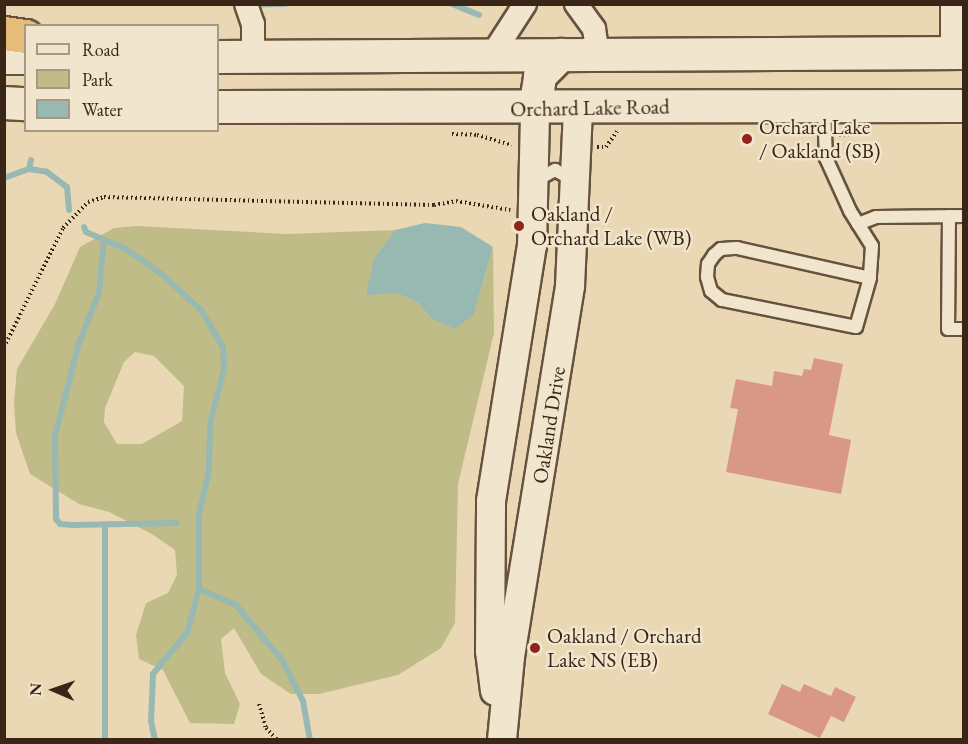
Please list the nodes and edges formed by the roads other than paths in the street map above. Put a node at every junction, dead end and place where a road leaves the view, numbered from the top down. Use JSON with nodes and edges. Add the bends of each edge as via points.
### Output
{"nodes":[{"id":1,"x":246,"y":4,"type":"edge"},
{"id":2,"x":525,"y":4,"type":"edge"},
{"id":3,"x":576,"y":4,"type":"edge"},
{"id":4,"x":952,"y":4,"type":"edge"},
{"id":5,"x":4,"y":33,"type":"edge"},
{"id":6,"x":24,"y":36,"type":"edge"},
{"id":7,"x":958,"y":53,"type":"edge"},
{"id":8,"x":492,"y":55,"type":"junction"},
{"id":9,"x":561,"y":55,"type":"junction"},
{"id":10,"x":598,"y":55,"type":"junction"},
{"id":11,"x":254,"y":56,"type":"junction"},
{"id":12,"x":24,"y":57,"type":"edge"},
{"id":13,"x":219,"y":57,"type":"edge"},
{"id":14,"x":4,"y":58,"type":"edge"},
{"id":15,"x":4,"y":103,"type":"edge"},
{"id":16,"x":24,"y":104,"type":"edge"},
{"id":17,"x":219,"y":106,"type":"edge"},
{"id":18,"x":963,"y":106,"type":"edge"},
{"id":19,"x":824,"y":107,"type":"junction"},
{"id":20,"x":578,"y":108,"type":"junction"},
{"id":21,"x":536,"y":109,"type":"junction"},
{"id":22,"x":575,"y":186,"type":"junction"},
{"id":23,"x":534,"y":200,"type":"junction"},
{"id":24,"x":949,"y":216,"type":"junction"},
{"id":25,"x":963,"y":216,"type":"edge"},
{"id":26,"x":858,"y":224,"type":"junction"},
{"id":27,"x":870,"y":278,"type":"junction"},
{"id":28,"x":963,"y":330,"type":"edge"},
{"id":29,"x":502,"y":740,"type":"edge"}],
"edges":[{"from":1,"to":11,"type":"street","via":[[253,24]]},
{"from":2,"to":8,"type":"street"},
{"from":3,"to":10,"type":"street","via":[[594,29]]},
{"from":4,"to":7,"type":"street"},
{"from":5,"to":6,"type":"highway"},
{"from":7,"to":10,"type":"main road"},
{"from":8,"to":9,"type":"main road"},
{"from":8,"to":11,"type":"main road"},
{"from":9,"to":10,"type":"main road"},
{"from":9,"to":21,"type":"main road","via":[[540,76]]},
{"from":11,"to":13,"type":"main road"},
{"from":12,"to":14,"type":"main road"},
{"from":15,"to":16,"type":"main road"},
{"from":17,"to":21,"type":"main road","name":"Orchard Lake Road"},
{"from":18,"to":19,"type":"main road","name":"Orchard Lake Road"},
{"from":19,"to":20,"type":"main road","name":"Orchard Lake Road"},
{"from":19,"to":26,"type":"lane","via":[[826,158]]},
{"from":20,"to":21,"type":"main road","name":"Orchard Lake Road"},
{"from":20,"to":22,"type":"street","name":"Oakland Drive"},
{"from":21,"to":23,"type":"street","name":"Oakland Drive"},
{"from":22,"to":23,"type":"lane","via":[[568,174],[555,170],[542,175]]},
{"from":22,"to":29,"type":"street","name":"Oakland Drive","via":[[570,286],[510,657]]},
{"from":23,"to":29,"type":"street","name":"Oakland Drive","via":[[527,286],[491,501],[490,651]]},
{"from":24,"to":25,"type":"lane"},
{"from":24,"to":26,"type":"lane","via":[[876,217]]},
{"from":24,"to":28,"type":"lane","via":[[948,330]]},
{"from":26,"to":27,"type":"lane","via":[[872,246]]},
{"from":27,"to":27,"type":"lane","via":[[856,327],[722,300],[711,291],[708,264],[721,249],[736,248]]}]}
